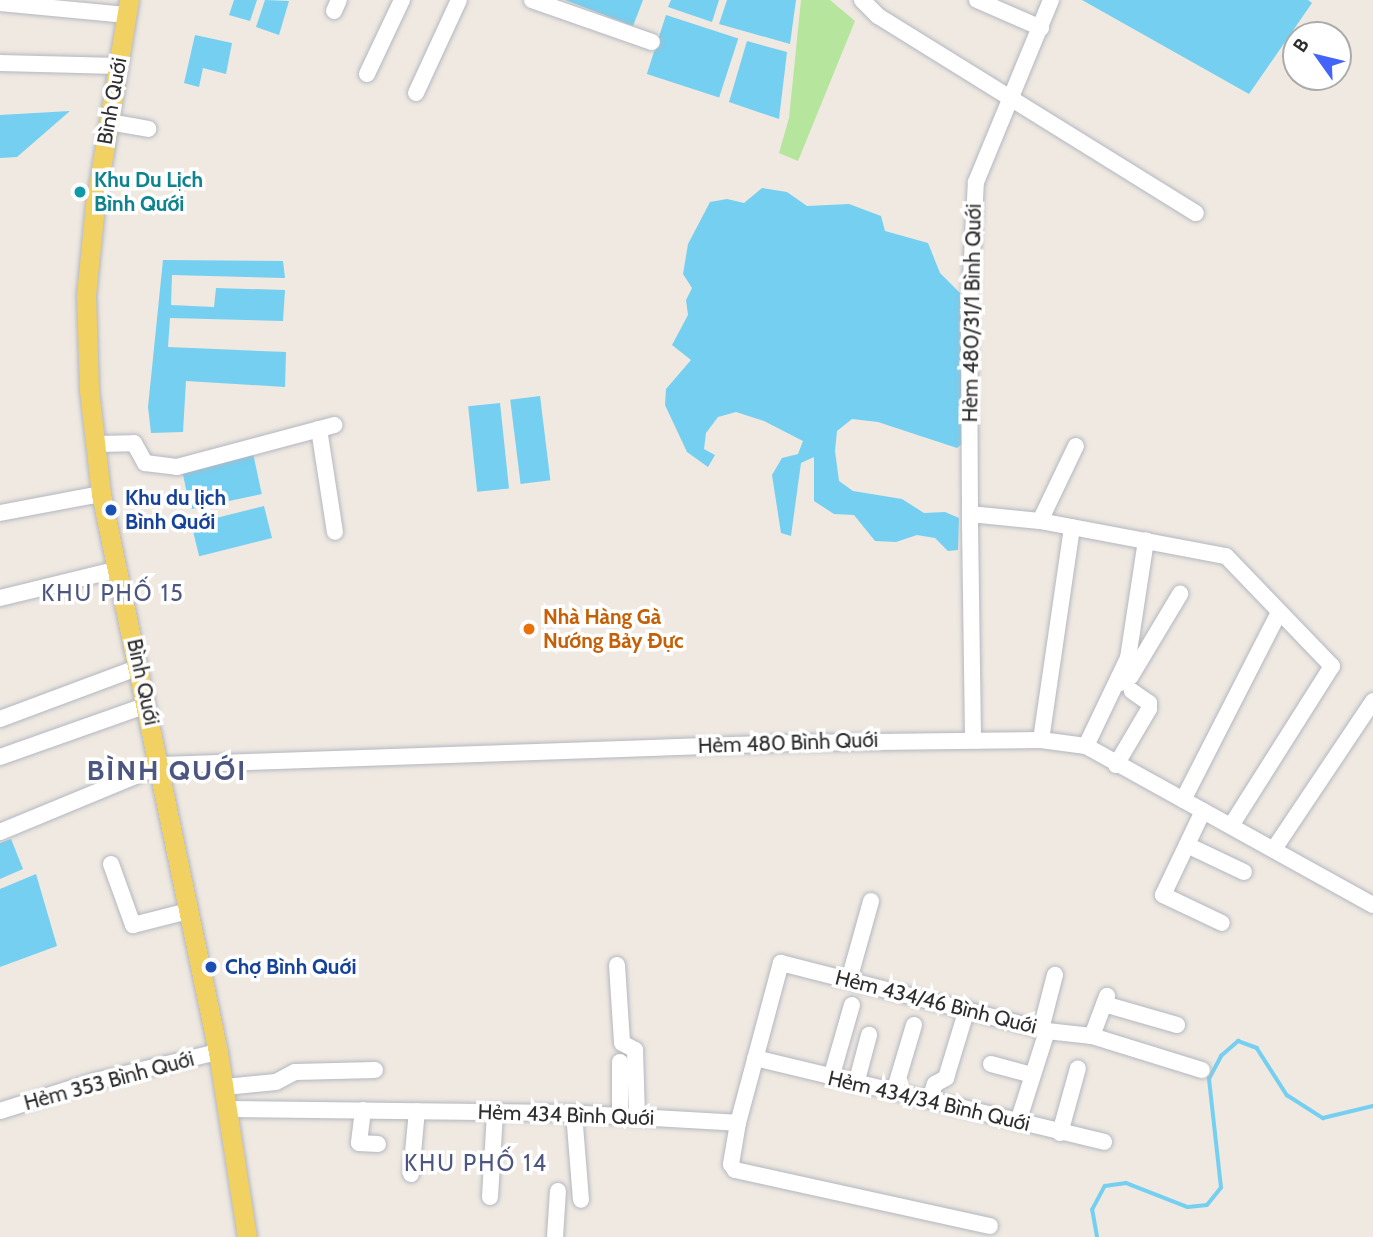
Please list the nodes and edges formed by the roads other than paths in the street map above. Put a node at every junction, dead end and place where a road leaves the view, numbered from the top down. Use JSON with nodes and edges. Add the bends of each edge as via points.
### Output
{"nodes":[{"id":1,"x":402,"y":0,"type":"edge"},
{"id":2,"x":459,"y":0,"type":"edge"},
{"id":3,"x":533,"y":0,"type":"edge"},
{"id":4,"x":862,"y":0,"type":"edge"},
{"id":5,"x":977,"y":0,"type":"edge"},
{"id":6,"x":1052,"y":0,"type":"edge"},
{"id":7,"x":0,"y":3,"type":"edge"},
{"id":8,"x":553,"y":3,"type":"edge"},
{"id":9,"x":128,"y":7,"type":"edge"},
{"id":10,"x":1041,"y":28,"type":"junction"},
{"id":11,"x":652,"y":42,"type":"dead end"},
{"id":12,"x":0,"y":63,"type":"edge"},
{"id":13,"x":119,"y":66,"type":"junction"},
{"id":14,"x":367,"y":74,"type":"dead end"},
{"id":15,"x":416,"y":93,"type":"dead end"},
{"id":16,"x":1012,"y":96,"type":"junction"},
{"id":17,"x":109,"y":122,"type":"junction"},
{"id":18,"x":148,"y":129,"type":"dead end"},
{"id":19,"x":1196,"y":213,"type":"dead end"},
{"id":20,"x":95,"y":444,"type":"junction"},
{"id":21,"x":1076,"y":446,"type":"dead end"},
{"id":22,"x":101,"y":494,"type":"junction"},
{"id":23,"x":0,"y":513,"type":"edge"},
{"id":24,"x":970,"y":514,"type":"junction"},
{"id":25,"x":1040,"y":521,"type":"junction"},
{"id":26,"x":1072,"y":527,"type":"junction"},
{"id":27,"x":335,"y":532,"type":"dead end"},
{"id":28,"x":1146,"y":540,"type":"junction"},
{"id":29,"x":119,"y":569,"type":"junction"},
{"id":30,"x":1180,"y":594,"type":"dead end"},
{"id":31,"x":0,"y":598,"type":"edge"},
{"id":32,"x":1279,"y":612,"type":"junction"},
{"id":33,"x":139,"y":667,"type":"junction"},
{"id":34,"x":1125,"y":688,"type":"junction"},
{"id":35,"x":1373,"y":701,"type":"edge"},
{"id":36,"x":147,"y":705,"type":"junction"},
{"id":37,"x":0,"y":719,"type":"edge"},
{"id":38,"x":973,"y":738,"type":"junction"},
{"id":39,"x":1041,"y":740,"type":"junction"},
{"id":40,"x":1086,"y":746,"type":"junction"},
{"id":41,"x":0,"y":757,"type":"edge"},
{"id":42,"x":162,"y":765,"type":"junction"},
{"id":43,"x":1116,"y":765,"type":"junction"},
{"id":44,"x":1182,"y":800,"type":"junction"},
{"id":45,"x":1203,"y":811,"type":"junction"},
{"id":46,"x":1231,"y":827,"type":"junction"},
{"id":47,"x":0,"y":832,"type":"edge"},
{"id":48,"x":1186,"y":845,"type":"junction"},
{"id":49,"x":1273,"y":849,"type":"junction"},
{"id":50,"x":111,"y":864,"type":"dead end"},
{"id":51,"x":1244,"y":872,"type":"dead end"},
{"id":52,"x":872,"y":901,"type":"dead end"},
{"id":53,"x":1373,"y":905,"type":"edge"},
{"id":54,"x":188,"y":911,"type":"junction"},
{"id":55,"x":1222,"y":923,"type":"dead end"},
{"id":56,"x":617,"y":965,"type":"dead end"},
{"id":57,"x":1055,"y":975,"type":"dead end"},
{"id":58,"x":849,"y":980,"type":"junction"},
{"id":59,"x":852,"y":1005,"type":"dead end"},
{"id":60,"x":967,"y":1009,"type":"junction"},
{"id":61,"x":914,"y":1025,"type":"dead end"},
{"id":62,"x":1177,"y":1025,"type":"dead end"},
{"id":63,"x":1044,"y":1030,"type":"junction"},
{"id":64,"x":869,"y":1035,"type":"dead end"},
{"id":65,"x":1092,"y":1037,"type":"junction"},
{"id":66,"x":218,"y":1052,"type":"junction"},
{"id":67,"x":755,"y":1058,"type":"junction"},
{"id":68,"x":620,"y":1062,"type":"dead end"},
{"id":69,"x":991,"y":1064,"type":"dead end"},
{"id":70,"x":1078,"y":1068,"type":"dead end"},
{"id":71,"x":375,"y":1070,"type":"dead end"},
{"id":72,"x":1202,"y":1070,"type":"dead end"},
{"id":73,"x":1032,"y":1075,"type":"junction"},
{"id":74,"x":831,"y":1078,"type":"junction"},
{"id":75,"x":856,"y":1084,"type":"junction"},
{"id":76,"x":225,"y":1087,"type":"junction"},
{"id":77,"x":894,"y":1092,"type":"junction"},
{"id":78,"x":930,"y":1099,"type":"junction"},
{"id":79,"x":229,"y":1109,"type":"junction"},
{"id":80,"x":363,"y":1110,"type":"junction"},
{"id":81,"x":0,"y":1111,"type":"edge"},
{"id":82,"x":417,"y":1111,"type":"junction"},
{"id":83,"x":495,"y":1112,"type":"junction"},
{"id":84,"x":574,"y":1113,"type":"junction"},
{"id":85,"x":620,"y":1116,"type":"junction"},
{"id":86,"x":637,"y":1117,"type":"junction"},
{"id":87,"x":1018,"y":1122,"type":"junction"},
{"id":88,"x":738,"y":1123,"type":"junction"},
{"id":89,"x":1060,"y":1133,"type":"junction"},
{"id":90,"x":1104,"y":1142,"type":"dead end"},
{"id":91,"x":378,"y":1144,"type":"dead end"},
{"id":92,"x":411,"y":1174,"type":"dead end"},
{"id":93,"x":558,"y":1191,"type":"dead end"},
{"id":94,"x":489,"y":1197,"type":"dead end"},
{"id":95,"x":580,"y":1200,"type":"dead end"},
{"id":96,"x":990,"y":1226,"type":"dead end"},
{"id":97,"x":247,"y":1237,"type":"edge"},
{"id":98,"x":555,"y":1237,"type":"edge"}],
"edges":[{"from":1,"to":14,"type":"street"},
{"from":2,"to":15,"type":"street"},
{"from":3,"to":8,"type":"street"},
{"from":4,"to":16,"type":"street","via":[[878,16]]},
{"from":5,"to":10,"type":"street"},
{"from":6,"to":10,"type":"street","name":"Hẻm 480/31/1 Bình Quới"},
{"from":7,"to":9,"type":"street"},
{"from":8,"to":11,"type":"street"},
{"from":9,"to":13,"type":"main road","name":"Bình Quới"},
{"from":10,"to":16,"type":"street","name":"Hẻm 480/31/1 Bình Quới"},
{"from":12,"to":13,"type":"street"},
{"from":13,"to":17,"type":"main road","name":"Bình Quới"},
{"from":16,"to":19,"type":"street"},
{"from":16,"to":24,"type":"street","name":"Hẻm 480/31/1 Bình Quới","via":[[976,182],[969,307]]},
{"from":17,"to":18,"type":"street"},
{"from":17,"to":20,"type":"main road","name":"Bình Quới","via":[[86,295]]},
{"from":20,"to":22,"type":"main road","name":"Bình Quới"},
{"from":20,"to":27,"type":"street","via":[[134,443],[145,463],[177,467],[327,427]]},
{"from":21,"to":25,"type":"street"},
{"from":22,"to":23,"type":"street"},
{"from":22,"to":29,"type":"main road","name":"Bình Quới"},
{"from":24,"to":25,"type":"street"},
{"from":24,"to":38,"type":"street","name":"Hẻm 480/31/1 Bình Quới"},
{"from":25,"to":26,"type":"street"},
{"from":26,"to":28,"type":"street"},
{"from":26,"to":39,"type":"street"},
{"from":28,"to":32,"type":"street","via":[[1226,556]]},
{"from":28,"to":34,"type":"street"},
{"from":29,"to":31,"type":"street"},
{"from":29,"to":33,"type":"main road","name":"Bình Quới"},
{"from":30,"to":34,"type":"street"},
{"from":32,"to":44,"type":"street"},
{"from":32,"to":46,"type":"street","via":[[1332,666]]},
{"from":33,"to":36,"type":"main road","name":"Bình Quới"},
{"from":33,"to":37,"type":"street"},
{"from":34,"to":40,"type":"street"},
{"from":34,"to":43,"type":"street","via":[[1149,703],[1149,709]]},
{"from":35,"to":49,"type":"street"},
{"from":36,"to":41,"type":"street"},
{"from":36,"to":42,"type":"main road","name":"Bình Quới"},
{"from":38,"to":39,"type":"street","name":"Hẻm 480 Bình Quới"},
{"from":38,"to":42,"type":"street","name":"Hẻm 480 Bình Quới"},
{"from":39,"to":40,"type":"street","name":"Hẻm 480 Bình Quới"},
{"from":40,"to":43,"type":"street","name":"Hẻm 480 Bình Quới"},
{"from":42,"to":47,"type":"street"},
{"from":42,"to":54,"type":"main road","name":"Bình Quới"},
{"from":43,"to":44,"type":"street","name":"Hẻm 480 Bình Quới"},
{"from":44,"to":45,"type":"street","name":"Hẻm 480 Bình Quới"},
{"from":45,"to":46,"type":"street","name":"Hẻm 480 Bình Quới"},
{"from":45,"to":48,"type":"street"},
{"from":46,"to":49,"type":"street","name":"Hẻm 480 Bình Quới"},
{"from":48,"to":51,"type":"street"},
{"from":48,"to":55,"type":"street","via":[[1163,895]]},
{"from":49,"to":53,"type":"street","name":"Hẻm 480 Bình Quới"},
{"from":50,"to":54,"type":"street","via":[[134,925]]},
{"from":52,"to":58,"type":"street"},
{"from":54,"to":66,"type":"main road","name":"Bình Quới"},
{"from":56,"to":86,"type":"street","via":[[622,1043],[635,1050]]},
{"from":57,"to":63,"type":"street"},
{"from":58,"to":60,"type":"street","name":"Hẻm 434/46 Bình Quới"},
{"from":58,"to":67,"type":"street","name":"Hẻm 434/46 Bình Quới","via":[[781,963]]},
{"from":59,"to":74,"type":"street"},
{"from":60,"to":63,"type":"street","name":"Hẻm 434/46 Bình Quới"},
{"from":60,"to":78,"type":"street","via":[[946,1078],[935,1084]]},
{"from":61,"to":77,"type":"street"},
{"from":62,"to":65,"type":"street","via":[[1105,999]]},
{"from":63,"to":65,"type":"street","name":"Hẻm 434/46 Bình Quới"},
{"from":63,"to":73,"type":"street"},
{"from":64,"to":75,"type":"street"},
{"from":65,"to":72,"type":"street","name":"Hẻm 434/46 Bình Quới"},
{"from":66,"to":76,"type":"main road","name":"Bình Quới"},
{"from":66,"to":81,"type":"street","name":"Hẻm 353 Bình Quới","via":[[95,1081]]},
{"from":67,"to":74,"type":"street","name":"Hẻm 434/34 Bình Quới"},
{"from":67,"to":88,"type":"street"},
{"from":68,"to":85,"type":"street"},
{"from":69,"to":73,"type":"street"},
{"from":70,"to":89,"type":"street"},
{"from":71,"to":76,"type":"street","via":[[295,1072],[276,1082]]},
{"from":73,"to":87,"type":"street"},
{"from":74,"to":75,"type":"street","name":"Hẻm 434/34 Bình Quới"},
{"from":75,"to":77,"type":"street","name":"Hẻm 434/34 Bình Quới"},
{"from":76,"to":79,"type":"main road","name":"Bình Quới"},
{"from":77,"to":78,"type":"street","name":"Hẻm 434/34 Bình Quới"},
{"from":78,"to":87,"type":"street","name":"Hẻm 434/34 Bình Quới"},
{"from":79,"to":80,"type":"street","name":"Hẻm 434 Bình Quới"},
{"from":79,"to":97,"type":"main road","name":"Bình Quới"},
{"from":80,"to":82,"type":"street","name":"Hẻm 434 Bình Quới"},
{"from":80,"to":91,"type":"street","via":[[359,1143]]},
{"from":82,"to":83,"type":"street","name":"Hẻm 434 Bình Quới"},
{"from":82,"to":92,"type":"street"},
{"from":83,"to":84,"type":"street","name":"Hẻm 434 Bình Quới"},
{"from":83,"to":94,"type":"street"},
{"from":84,"to":85,"type":"street","name":"Hẻm 434 Bình Quới"},
{"from":84,"to":95,"type":"street"},
{"from":85,"to":86,"type":"street","name":"Hẻm 434 Bình Quới"},
{"from":86,"to":88,"type":"street","name":"Hẻm 434 Bình Quới"},
{"from":87,"to":89,"type":"street","name":"Hẻm 434/34 Bình Quới"},
{"from":88,"to":96,"type":"street","via":[[731,1164],[736,1170]]},
{"from":89,"to":90,"type":"street","name":"Hẻm 434/34 Bình Quới"},
{"from":93,"to":98,"type":"street"}]}
